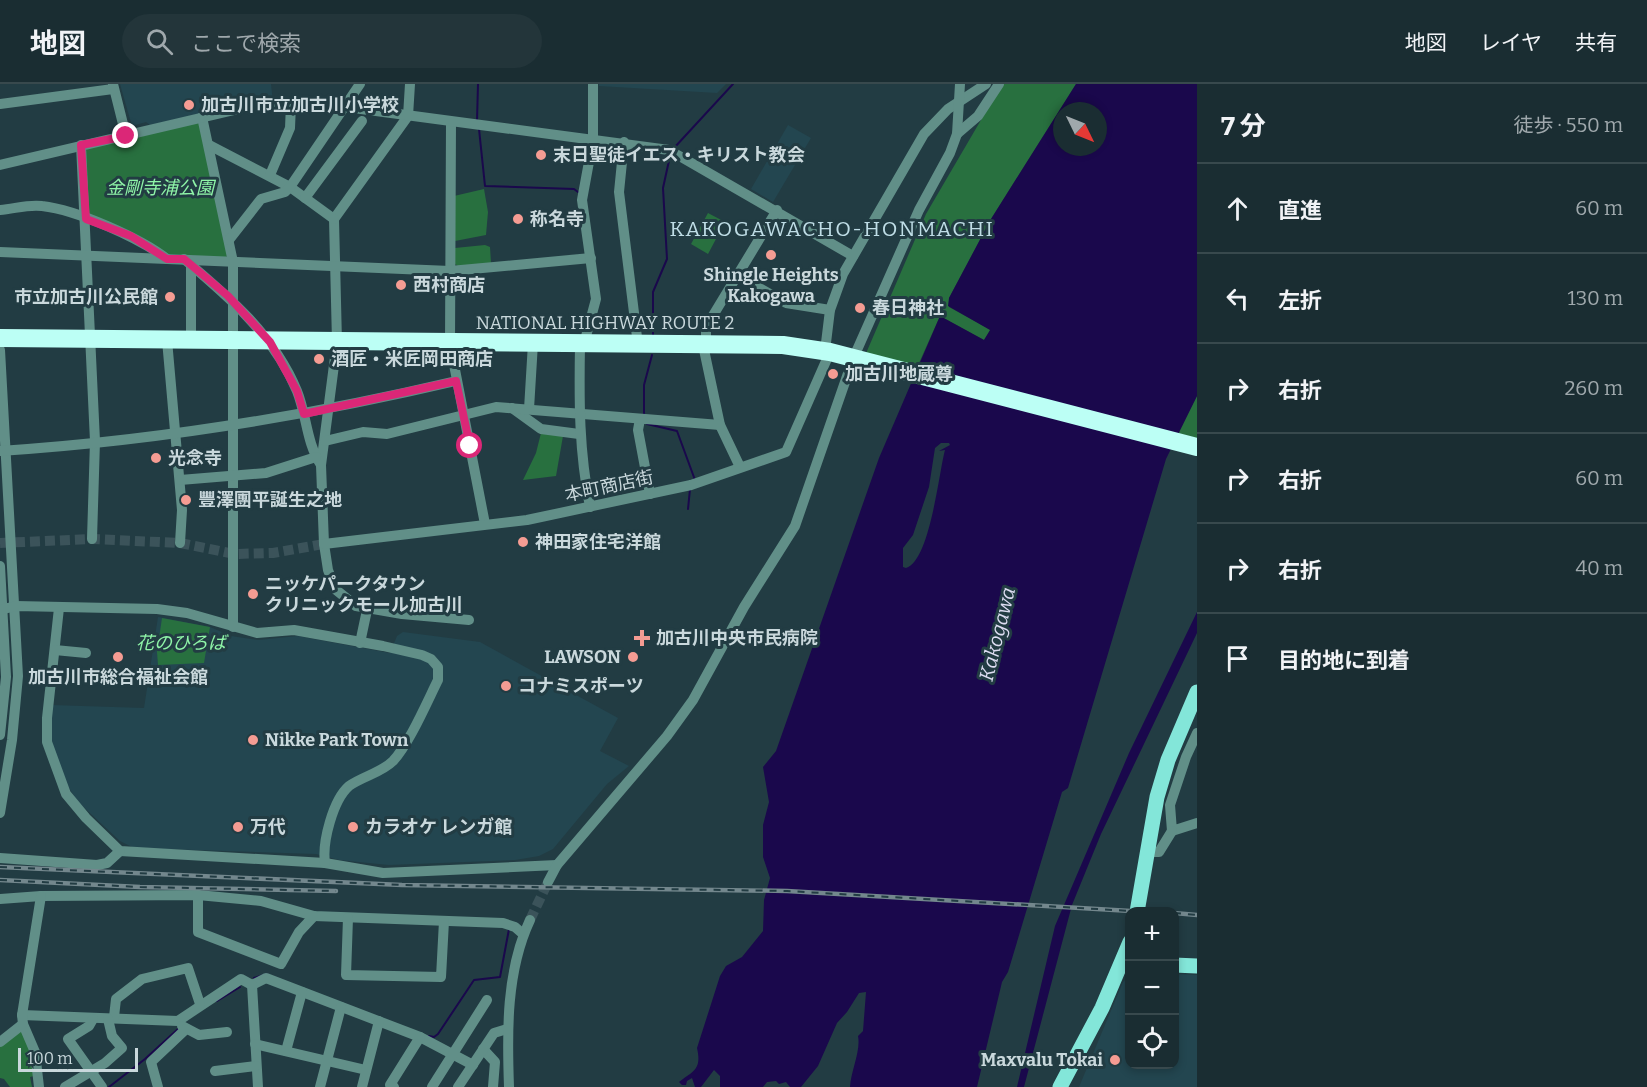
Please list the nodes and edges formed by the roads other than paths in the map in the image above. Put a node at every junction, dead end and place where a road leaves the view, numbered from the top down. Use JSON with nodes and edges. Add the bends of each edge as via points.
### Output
{"nodes":[{"id":1,"x":360,"y":84,"type":"edge"},
{"id":2,"x":410,"y":84,"type":"edge"},
{"id":3,"x":593,"y":84,"type":"edge"},
{"id":4,"x":960,"y":84,"type":"edge"},
{"id":5,"x":986,"y":84,"type":"edge"},
{"id":6,"x":999,"y":84,"type":"edge"},
{"id":7,"x":113,"y":87,"type":"edge"},
{"id":8,"x":0,"y":97,"type":"edge"},
{"id":9,"x":960,"y":102,"type":"junction"},
{"id":10,"x":0,"y":104,"type":"edge"},
{"id":11,"x":291,"y":104,"type":"junction"},
{"id":12,"x":346,"y":108,"type":"junction"},
{"id":13,"x":408,"y":116,"type":"junction"},
{"id":14,"x":202,"y":117,"type":"junction"},
{"id":15,"x":362,"y":121,"type":"dead end"},
{"id":16,"x":451,"y":122,"type":"junction"},
{"id":17,"x":329,"y":131,"type":"junction"},
{"id":18,"x":957,"y":134,"type":"junction"},
{"id":19,"x":126,"y":136,"type":"junction"},
{"id":20,"x":593,"y":140,"type":"junction"},
{"id":21,"x":624,"y":142,"type":"junction"},
{"id":22,"x":346,"y":143,"type":"junction"},
{"id":23,"x":81,"y":145,"type":"junction"},
{"id":24,"x":209,"y":145,"type":"junction"},
{"id":25,"x":0,"y":165,"type":"edge"},
{"id":26,"x":270,"y":174,"type":"junction"},
{"id":27,"x":290,"y":186,"type":"junction"},
{"id":28,"x":305,"y":198,"type":"junction"},
{"id":29,"x":0,"y":210,"type":"edge"},
{"id":30,"x":777,"y":210,"type":"junction"},
{"id":31,"x":86,"y":219,"type":"junction"},
{"id":32,"x":334,"y":219,"type":"junction"},
{"id":33,"x":229,"y":240,"type":"junction"},
{"id":34,"x":0,"y":252,"type":"edge"},
{"id":35,"x":86,"y":255,"type":"junction"},
{"id":36,"x":853,"y":256,"type":"junction"},
{"id":37,"x":591,"y":258,"type":"junction"},
{"id":38,"x":167,"y":259,"type":"junction"},
{"id":39,"x":188,"y":262,"type":"junction"},
{"id":40,"x":233,"y":262,"type":"junction"},
{"id":41,"x":333,"y":267,"type":"junction"},
{"id":42,"x":450,"y":271,"type":"junction"},
{"id":43,"x":738,"y":276,"type":"junction"},
{"id":44,"x":232,"y":301,"type":"junction"},
{"id":45,"x":830,"y":310,"type":"junction"},
{"id":46,"x":0,"y":338,"type":"edge"},
{"id":47,"x":90,"y":338,"type":"junction"},
{"id":48,"x":705,"y":338,"type":"junction"},
{"id":49,"x":167,"y":340,"type":"junction"},
{"id":50,"x":233,"y":342,"type":"junction"},
{"id":51,"x":270,"y":342,"type":"junction"},
{"id":52,"x":337,"y":342,"type":"junction"},
{"id":53,"x":533,"y":343,"type":"junction"},
{"id":54,"x":191,"y":344,"type":"junction"},
{"id":55,"x":450,"y":344,"type":"junction"},
{"id":56,"x":580,"y":345,"type":"junction"},
{"id":57,"x":638,"y":345,"type":"junction"},
{"id":58,"x":0,"y":350,"type":"edge"},
{"id":59,"x":828,"y":352,"type":"junction"},
{"id":60,"x":857,"y":360,"type":"junction"},
{"id":61,"x":456,"y":381,"type":"junction"},
{"id":62,"x":512,"y":408,"type":"junction"},
{"id":63,"x":529,"y":409,"type":"junction"},
{"id":64,"x":327,"y":411,"type":"junction"},
{"id":65,"x":579,"y":412,"type":"junction"},
{"id":66,"x":463,"y":413,"type":"junction"},
{"id":67,"x":304,"y":414,"type":"junction"},
{"id":68,"x":644,"y":420,"type":"junction"},
{"id":69,"x":234,"y":423,"type":"junction"},
{"id":70,"x":720,"y":425,"type":"junction"},
{"id":71,"x":174,"y":433,"type":"junction"},
{"id":72,"x":579,"y":434,"type":"junction"},
{"id":73,"x":95,"y":441,"type":"junction"},
{"id":74,"x":325,"y":441,"type":"junction"},
{"id":75,"x":1197,"y":447,"type":"edge"},
{"id":76,"x":3,"y":450,"type":"edge"},
{"id":77,"x":319,"y":461,"type":"junction"},
{"id":78,"x":740,"y":467,"type":"junction"},
{"id":79,"x":234,"y":476,"type":"junction"},
{"id":80,"x":180,"y":480,"type":"junction"},
{"id":81,"x":650,"y":494,"type":"junction"},
{"id":82,"x":590,"y":507,"type":"junction"},
{"id":83,"x":486,"y":525,"type":"junction"},
{"id":84,"x":92,"y":539,"type":"dead end"},
{"id":85,"x":180,"y":543,"type":"dead end"},
{"id":86,"x":324,"y":544,"type":"junction"},
{"id":87,"x":0,"y":566,"type":"edge"},
{"id":88,"x":16,"y":606,"type":"junction"},
{"id":89,"x":59,"y":608,"type":"junction"},
{"id":90,"x":1,"y":609,"type":"edge"},
{"id":91,"x":367,"y":610,"type":"junction"},
{"id":92,"x":470,"y":620,"type":"dead end"},
{"id":93,"x":233,"y":627,"type":"junction"},
{"id":94,"x":360,"y":643,"type":"junction"},
{"id":95,"x":55,"y":650,"type":"junction"},
{"id":96,"x":86,"y":654,"type":"dead end"},
{"id":97,"x":1197,"y":692,"type":"edge"},
{"id":98,"x":1197,"y":733,"type":"edge"},
{"id":99,"x":0,"y":735,"type":"edge"},
{"id":100,"x":0,"y":813,"type":"edge"},
{"id":101,"x":1197,"y":823,"type":"edge"},
{"id":102,"x":1172,"y":831,"type":"junction"},
{"id":103,"x":120,"y":851,"type":"junction"},
{"id":104,"x":1148,"y":852,"type":"junction"},
{"id":105,"x":0,"y":858,"type":"edge"},
{"id":106,"x":325,"y":863,"type":"junction"},
{"id":107,"x":557,"y":865,"type":"junction"},
{"id":108,"x":548,"y":882,"type":"tunnel mouth"},
{"id":109,"x":41,"y":896,"type":"junction"},
{"id":110,"x":198,"y":896,"type":"junction"},
{"id":111,"x":0,"y":899,"type":"edge"},
{"id":112,"x":1138,"y":907,"type":"edge"},
{"id":113,"x":292,"y":910,"type":"junction"},
{"id":114,"x":314,"y":916,"type":"junction"},
{"id":115,"x":348,"y":918,"type":"junction"},
{"id":116,"x":530,"y":920,"type":"tunnel mouth"},
{"id":117,"x":444,"y":921,"type":"junction"},
{"id":118,"x":299,"y":932,"type":"junction"},
{"id":119,"x":523,"y":934,"type":"junction"},
{"id":120,"x":1179,"y":965,"type":"edge"},
{"id":121,"x":1125,"y":966,"type":"edge"},
{"id":122,"x":1197,"y":966,"type":"edge"},
{"id":123,"x":252,"y":985,"type":"junction"},
{"id":124,"x":302,"y":992,"type":"junction"},
{"id":125,"x":487,"y":1000,"type":"dead end"},
{"id":126,"x":200,"y":1004,"type":"junction"},
{"id":127,"x":341,"y":1007,"type":"junction"},
{"id":128,"x":111,"y":1018,"type":"junction"},
{"id":129,"x":93,"y":1019,"type":"junction"},
{"id":130,"x":23,"y":1020,"type":"junction"},
{"id":131,"x":379,"y":1021,"type":"junction"},
{"id":132,"x":182,"y":1025,"type":"junction"},
{"id":133,"x":507,"y":1029,"type":"junction"},
{"id":134,"x":227,"y":1032,"type":"dead end"},
{"id":135,"x":420,"y":1037,"type":"junction"},
{"id":136,"x":0,"y":1042,"type":"edge"},
{"id":137,"x":255,"y":1044,"type":"junction"},
{"id":138,"x":483,"y":1049,"type":"junction"},
{"id":139,"x":286,"y":1051,"type":"junction"},
{"id":140,"x":453,"y":1053,"type":"junction"},
{"id":141,"x":327,"y":1060,"type":"junction"},
{"id":142,"x":473,"y":1065,"type":"junction"},
{"id":143,"x":256,"y":1066,"type":"junction"},
{"id":144,"x":366,"y":1070,"type":"junction"},
{"id":145,"x":90,"y":1071,"type":"junction"},
{"id":146,"x":215,"y":1071,"type":"dead end"},
{"id":147,"x":39,"y":1087,"type":"edge"},
{"id":148,"x":65,"y":1087,"type":"edge"},
{"id":149,"x":102,"y":1087,"type":"edge"},
{"id":150,"x":158,"y":1087,"type":"edge"},
{"id":151,"x":258,"y":1087,"type":"edge"},
{"id":152,"x":320,"y":1087,"type":"edge"},
{"id":153,"x":362,"y":1087,"type":"edge"},
{"id":154,"x":394,"y":1087,"type":"edge"},
{"id":155,"x":432,"y":1087,"type":"edge"},
{"id":156,"x":458,"y":1087,"type":"edge"},
{"id":157,"x":493,"y":1087,"type":"edge"},
{"id":158,"x":509,"y":1087,"type":"edge"},
{"id":159,"x":1060,"y":1087,"type":"edge"}],
"edges":[{"from":1,"to":12,"type":"street"},
{"from":2,"to":13,"type":"street"},
{"from":3,"to":20,"type":"street"},
{"from":4,"to":9,"type":"street"},
{"from":5,"to":9,"type":"street","name":"本町商店街"},
{"from":6,"to":18,"type":"street","via":[[978,116]]},
{"from":7,"to":10,"type":"street"},
{"from":7,"to":19,"type":"street"},
{"from":8,"to":10,"type":"street"},
{"from":9,"to":18,"type":"street"},
{"from":9,"to":36,"type":"street","name":"本町商店街","via":[[924,134]]},
{"from":11,"to":12,"type":"street"},
{"from":11,"to":14,"type":"street"},
{"from":11,"to":26,"type":"street","via":[[290,128]]},
{"from":12,"to":13,"type":"street"},
{"from":12,"to":17,"type":"street"},
{"from":13,"to":16,"type":"street"},
{"from":13,"to":32,"type":"street"},
{"from":14,"to":19,"type":"street"},
{"from":14,"to":24,"type":"street"},
{"from":15,"to":22,"type":"street"},
{"from":16,"to":20,"type":"street"},
{"from":16,"to":42,"type":"street"},
{"from":17,"to":22,"type":"street"},
{"from":17,"to":27,"type":"street"},
{"from":18,"to":60,"type":"street","via":[[919,210]]},
{"from":19,"to":23,"type":"street"},
{"from":20,"to":21,"type":"street"},
{"from":20,"to":37,"type":"street","via":[[582,200]]},
{"from":21,"to":30,"type":"street","via":[[671,151]]},
{"from":21,"to":57,"type":"street","via":[[619,192]]},
{"from":22,"to":28,"type":"street"},
{"from":23,"to":25,"type":"street"},
{"from":23,"to":31,"type":"street"},
{"from":24,"to":26,"type":"street"},
{"from":24,"to":33,"type":"street"},
{"from":26,"to":27,"type":"street"},
{"from":27,"to":28,"type":"street"},
{"from":27,"to":33,"type":"street","via":[[285,192],[261,199]]},
{"from":28,"to":32,"type":"street"},
{"from":29,"to":31,"type":"street","via":[[43,206]]},
{"from":30,"to":36,"type":"street"},
{"from":30,"to":43,"type":"street"},
{"from":31,"to":35,"type":"street"},
{"from":31,"to":38,"type":"street","via":[[131,236]]},
{"from":32,"to":41,"type":"street"},
{"from":33,"to":40,"type":"street"},
{"from":34,"to":35,"type":"street"},
{"from":35,"to":38,"type":"street"},
{"from":35,"to":47,"type":"street"},
{"from":36,"to":45,"type":"street","name":"本町商店街"},
{"from":37,"to":42,"type":"street"},
{"from":37,"to":56,"type":"street","via":[[596,298],[585,340]]},
{"from":38,"to":39,"type":"street"},
{"from":39,"to":40,"type":"street"},
{"from":39,"to":44,"type":"street"},
{"from":39,"to":54,"type":"street"},
{"from":40,"to":41,"type":"street"},
{"from":40,"to":44,"type":"street"},
{"from":41,"to":42,"type":"street"},
{"from":41,"to":52,"type":"street"},
{"from":42,"to":55,"type":"street"},
{"from":43,"to":45,"type":"street","via":[[786,303]]},
{"from":43,"to":48,"type":"street"},
{"from":44,"to":50,"type":"street"},
{"from":44,"to":51,"type":"street"},
{"from":45,"to":59,"type":"street","name":"本町商店街"},
{"from":46,"to":47,"type":"highway","name":"NATIONAL HIGHWAY ROUTE 2"},
{"from":47,"to":49,"type":"highway","name":"NATIONAL HIGHWAY ROUTE 2"},
{"from":47,"to":73,"type":"street"},
{"from":48,"to":57,"type":"highway","name":"NATIONAL HIGHWAY ROUTE 2"},
{"from":48,"to":59,"type":"highway","name":"NATIONAL HIGHWAY ROUTE 2"},
{"from":48,"to":70,"type":"street"},
{"from":49,"to":54,"type":"highway","name":"NATIONAL HIGHWAY ROUTE 2"},
{"from":49,"to":71,"type":"street"},
{"from":50,"to":51,"type":"highway","name":"NATIONAL HIGHWAY ROUTE 2"},
{"from":50,"to":54,"type":"highway","name":"NATIONAL HIGHWAY ROUTE 2"},
{"from":50,"to":69,"type":"street"},
{"from":51,"to":52,"type":"highway","name":"NATIONAL HIGHWAY ROUTE 2"},
{"from":51,"to":67,"type":"street","via":[[297,391]]},
{"from":52,"to":55,"type":"highway","name":"NATIONAL HIGHWAY ROUTE 2"},
{"from":52,"to":64,"type":"street"},
{"from":53,"to":55,"type":"highway","name":"NATIONAL HIGHWAY ROUTE 2"},
{"from":53,"to":56,"type":"highway","name":"NATIONAL HIGHWAY ROUTE 2"},
{"from":53,"to":63,"type":"street"},
{"from":55,"to":61,"type":"street"},
{"from":56,"to":57,"type":"highway","name":"NATIONAL HIGHWAY ROUTE 2"},
{"from":56,"to":65,"type":"street"},
{"from":58,"to":76,"type":"street"},
{"from":59,"to":60,"type":"highway","name":"NATIONAL HIGHWAY ROUTE 2"},
{"from":59,"to":78,"type":"street","name":"本町商店街","via":[[822,377],[786,452]]},
{"from":60,"to":75,"type":"highway","name":"NATIONAL HIGHWAY ROUTE 2"},
{"from":60,"to":107,"type":"street","via":[[807,497],[781,552],[674,727]]},
{"from":61,"to":64,"type":"street"},
{"from":61,"to":66,"type":"street"},
{"from":62,"to":63,"type":"street"},
{"from":62,"to":66,"type":"street"},
{"from":62,"to":72,"type":"street","via":[[541,429]]},
{"from":63,"to":65,"type":"street"},
{"from":64,"to":67,"type":"street"},
{"from":64,"to":74,"type":"street"},
{"from":65,"to":68,"type":"street"},
{"from":65,"to":72,"type":"street"},
{"from":66,"to":74,"type":"street","via":[[417,428],[387,434],[363,432]]},
{"from":66,"to":83,"type":"street"},
{"from":67,"to":69,"type":"street"},
{"from":67,"to":77,"type":"street"},
{"from":68,"to":70,"type":"street"},
{"from":68,"to":81,"type":"street","via":[[638,430]]},
{"from":69,"to":71,"type":"street"},
{"from":69,"to":79,"type":"street"},
{"from":70,"to":78,"type":"street"},
{"from":71,"to":73,"type":"street"},
{"from":71,"to":80,"type":"street"},
{"from":72,"to":82,"type":"street"},
{"from":73,"to":76,"type":"street"},
{"from":73,"to":84,"type":"street"},
{"from":74,"to":77,"type":"street"},
{"from":76,"to":88,"type":"street"},
{"from":77,"to":79,"type":"street"},
{"from":77,"to":86,"type":"street"},
{"from":78,"to":81,"type":"street","name":"本町商店街"},
{"from":79,"to":80,"type":"street"},
{"from":79,"to":93,"type":"street"},
{"from":80,"to":85,"type":"street"},
{"from":81,"to":82,"type":"street","name":"本町商店街"},
{"from":82,"to":83,"type":"street","name":"本町商店街"},
{"from":83,"to":86,"type":"street","name":"本町商店街"},
{"from":86,"to":91,"type":"street","via":[[335,588]]},
{"from":87,"to":90,"type":"street"},
{"from":88,"to":89,"type":"street"},
{"from":88,"to":90,"type":"street"},
{"from":88,"to":100,"type":"street","via":[[18,676]]},
{"from":89,"to":93,"type":"street","via":[[157,609],[216,619]]},
{"from":89,"to":95,"type":"street"},
{"from":90,"to":99,"type":"street","via":[[6,677]]},
{"from":91,"to":92,"type":"street"},
{"from":91,"to":94,"type":"street"},
{"from":93,"to":94,"type":"street","via":[[257,633],[294,630]]},
{"from":94,"to":106,"type":"street","via":[[431,659],[438,667],[438,680],[393,760],[349,786],[338,799]]},
{"from":95,"to":96,"type":"street"},
{"from":95,"to":103,"type":"street","via":[[47,718],[52,762],[66,794]]},
{"from":97,"to":104,"type":"main road","via":[[1168,760]]},
{"from":98,"to":102,"type":"street","via":[[1170,805]]},
{"from":101,"to":102,"type":"street"},
{"from":102,"to":104,"type":"street","via":[[1159,852]]},
{"from":103,"to":105,"type":"street","via":[[107,863],[97,865]]},
{"from":103,"to":106,"type":"street"},
{"from":104,"to":112,"type":"main road"},
{"from":106,"to":107,"type":"street","via":[[383,873]]},
{"from":107,"to":108,"type":"street"},
{"from":109,"to":110,"type":"street"},
{"from":109,"to":111,"type":"street"},
{"from":109,"to":130,"type":"street"},
{"from":110,"to":113,"type":"street","via":[[261,901]]},
{"from":110,"to":118,"type":"street","via":[[198,932],[281,964]]},
{"from":113,"to":114,"type":"street"},
{"from":113,"to":118,"type":"street"},
{"from":114,"to":115,"type":"street"},
{"from":114,"to":118,"type":"street"},
{"from":115,"to":117,"type":"street"},
{"from":115,"to":117,"type":"street","via":[[346,975],[441,977]]},
{"from":116,"to":119,"type":"street"},
{"from":117,"to":119,"type":"street","via":[[503,923]]},
{"from":119,"to":133,"type":"street"},
{"from":120,"to":122,"type":"main road"},
{"from":121,"to":159,"type":"main road"},
{"from":123,"to":124,"type":"street","via":[[266,978]]},
{"from":123,"to":126,"type":"street","via":[[241,979]]},
{"from":123,"to":137,"type":"street"},
{"from":124,"to":127,"type":"street"},
{"from":124,"to":139,"type":"street"},
{"from":125,"to":140,"type":"street"},
{"from":126,"to":128,"type":"street","via":[[188,968],[142,979],[116,999]]},
{"from":126,"to":132,"type":"street"},
{"from":127,"to":131,"type":"street"},
{"from":127,"to":141,"type":"street"},
{"from":128,"to":129,"type":"street"},
{"from":128,"to":132,"type":"street"},
{"from":128,"to":145,"type":"street","via":[[112,1036],[122,1048]]},
{"from":129,"to":130,"type":"street"},
{"from":129,"to":145,"type":"street","via":[[89,1026],[68,1038]]},
{"from":130,"to":136,"type":"street"},
{"from":130,"to":147,"type":"street","via":[[35,1052]]},
{"from":131,"to":135,"type":"street"},
{"from":131,"to":144,"type":"street"},
{"from":132,"to":134,"type":"street","via":[[199,1035],[212,1028]]},
{"from":132,"to":150,"type":"street","via":[[151,1062]]},
{"from":133,"to":138,"type":"street","via":[[494,1033]]},
{"from":133,"to":158,"type":"street"},
{"from":135,"to":140,"type":"street"},
{"from":135,"to":154,"type":"street","via":[[390,1085]]},
{"from":137,"to":139,"type":"street"},
{"from":137,"to":143,"type":"street"},
{"from":138,"to":142,"type":"street"},
{"from":138,"to":157,"type":"street","via":[[495,1062]]},
{"from":139,"to":141,"type":"street"},
{"from":140,"to":142,"type":"street"},
{"from":140,"to":155,"type":"street"},
{"from":141,"to":144,"type":"street"},
{"from":141,"to":152,"type":"street"},
{"from":142,"to":156,"type":"street"},
{"from":143,"to":146,"type":"street"},
{"from":143,"to":151,"type":"street"},
{"from":144,"to":153,"type":"street"},
{"from":145,"to":148,"type":"street"},
{"from":145,"to":149,"type":"street"}]}
